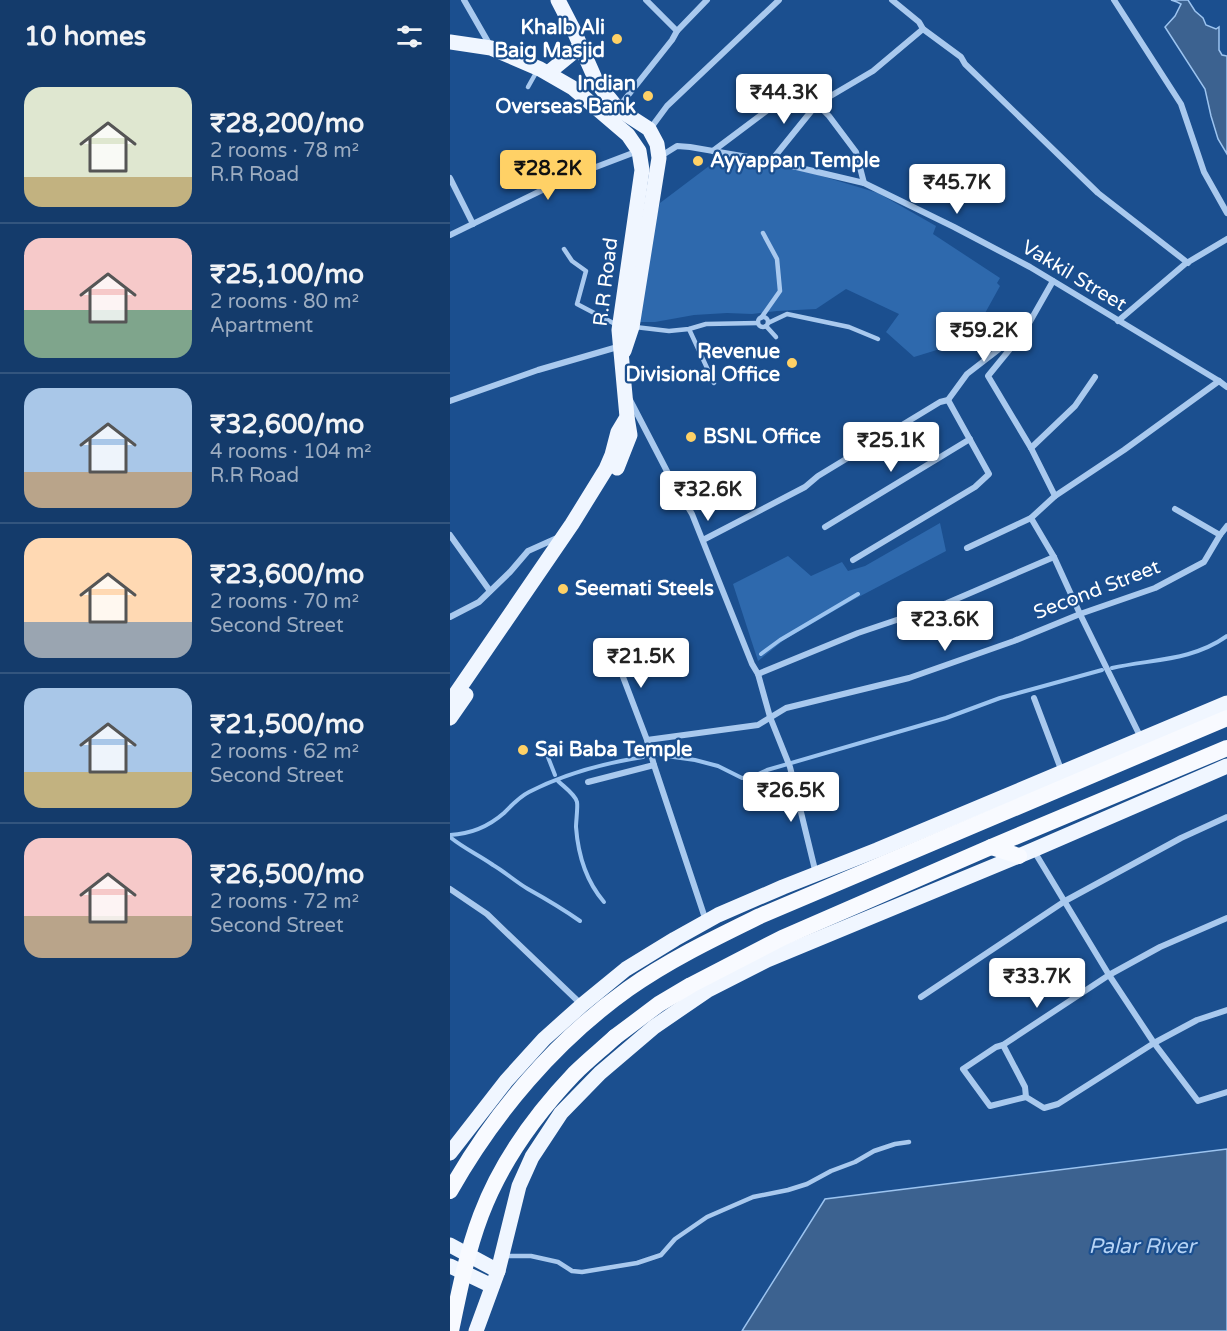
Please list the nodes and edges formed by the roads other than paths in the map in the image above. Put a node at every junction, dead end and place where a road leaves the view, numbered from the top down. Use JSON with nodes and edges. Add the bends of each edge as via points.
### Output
{"nodes":[{"id":1,"x":464,"y":0,"type":"edge"},
{"id":2,"x":558,"y":0,"type":"edge"},
{"id":3,"x":646,"y":0,"type":"edge"},
{"id":4,"x":707,"y":0,"type":"edge"},
{"id":5,"x":779,"y":0,"type":"edge"},
{"id":6,"x":892,"y":0,"type":"edge"},
{"id":7,"x":1114,"y":0,"type":"edge"},
{"id":8,"x":923,"y":29,"type":"junction"},
{"id":9,"x":677,"y":31,"type":"junction"},
{"id":10,"x":450,"y":42,"type":"edge"},
{"id":11,"x":580,"y":46,"type":"junction"},
{"id":12,"x":491,"y":48,"type":"junction"},
{"id":13,"x":543,"y":71,"type":"junction"},
{"id":14,"x":528,"y":87,"type":"dead end"},
{"id":15,"x":817,"y":104,"type":"junction"},
{"id":16,"x":618,"y":109,"type":"junction"},
{"id":17,"x":649,"y":129,"type":"junction"},
{"id":18,"x":639,"y":151,"type":"junction"},
{"id":19,"x":713,"y":152,"type":"junction"},
{"id":20,"x":659,"y":158,"type":"junction"},
{"id":21,"x":771,"y":161,"type":"junction"},
{"id":22,"x":450,"y":178,"type":"edge"},
{"id":23,"x":864,"y":183,"type":"junction"},
{"id":24,"x":1227,"y":213,"type":"edge"},
{"id":25,"x":473,"y":224,"type":"junction"},
{"id":26,"x":763,"y":233,"type":"dead end"},
{"id":27,"x":450,"y":235,"type":"edge"},
{"id":28,"x":1227,"y":239,"type":"edge"},
{"id":29,"x":564,"y":249,"type":"dead end"},
{"id":30,"x":1188,"y":263,"type":"junction"},
{"id":31,"x":1053,"y":281,"type":"junction"},
{"id":32,"x":760,"y":320,"type":"junction"},
{"id":33,"x":1118,"y":321,"type":"junction"},
{"id":34,"x":767,"y":324,"type":"junction"},
{"id":35,"x":626,"y":327,"type":"junction"},
{"id":36,"x":689,"y":329,"type":"junction"},
{"id":37,"x":776,"y":337,"type":"dead end"},
{"id":38,"x":878,"y":339,"type":"dead end"},
{"id":39,"x":998,"y":350,"type":"dead end"},
{"id":40,"x":621,"y":351,"type":"junction"},
{"id":41,"x":1095,"y":377,"type":"dead end"},
{"id":42,"x":1219,"y":381,"type":"junction"},
{"id":43,"x":714,"y":383,"type":"dead end"},
{"id":44,"x":1227,"y":387,"type":"edge"},
{"id":45,"x":624,"y":389,"type":"junction"},
{"id":46,"x":948,"y":400,"type":"junction"},
{"id":47,"x":450,"y":401,"type":"edge"},
{"id":48,"x":627,"y":417,"type":"junction"},
{"id":49,"x":970,"y":439,"type":"junction"},
{"id":50,"x":1032,"y":448,"type":"junction"},
{"id":51,"x":1055,"y":496,"type":"junction"},
{"id":52,"x":1175,"y":509,"type":"dead end"},
{"id":53,"x":1031,"y":518,"type":"junction"},
{"id":54,"x":1227,"y":526,"type":"edge"},
{"id":55,"x":825,"y":527,"type":"dead end"},
{"id":56,"x":566,"y":534,"type":"junction"},
{"id":57,"x":450,"y":535,"type":"edge"},
{"id":58,"x":1220,"y":535,"type":"junction"},
{"id":59,"x":703,"y":540,"type":"junction"},
{"id":60,"x":967,"y":548,"type":"dead end"},
{"id":61,"x":1054,"y":557,"type":"junction"},
{"id":62,"x":853,"y":561,"type":"dead end"},
{"id":63,"x":490,"y":591,"type":"junction"},
{"id":64,"x":1080,"y":614,"type":"junction"},
{"id":65,"x":450,"y":617,"type":"edge"},
{"id":66,"x":612,"y":648,"type":"dead end"},
{"id":67,"x":758,"y":674,"type":"junction"},
{"id":68,"x":1034,"y":698,"type":"dead end"},
{"id":69,"x":450,"y":702,"type":"edge"},
{"id":70,"x":1227,"y":703,"type":"edge"},
{"id":71,"x":770,"y":717,"type":"junction"},
{"id":72,"x":450,"y":718,"type":"edge"},
{"id":73,"x":1227,"y":718,"type":"edge"},
{"id":74,"x":1142,"y":739,"type":"junction"},
{"id":75,"x":647,"y":740,"type":"junction"},
{"id":76,"x":1227,"y":748,"type":"edge"},
{"id":77,"x":654,"y":765,"type":"junction"},
{"id":78,"x":1227,"y":766,"type":"edge"},
{"id":79,"x":1062,"y":772,"type":"junction"},
{"id":80,"x":588,"y":782,"type":"dead end"},
{"id":81,"x":1227,"y":817,"type":"edge"},
{"id":82,"x":991,"y":847,"type":"junction"},
{"id":83,"x":1026,"y":853,"type":"junction"},
{"id":84,"x":816,"y":874,"type":"junction"},
{"id":85,"x":450,"y":889,"type":"edge"},
{"id":86,"x":1065,"y":901,"type":"junction"},
{"id":87,"x":1227,"y":918,"type":"edge"},
{"id":88,"x":706,"y":922,"type":"junction"},
{"id":89,"x":1109,"y":975,"type":"junction"},
{"id":90,"x":921,"y":997,"type":"dead end"},
{"id":91,"x":582,"y":1005,"type":"junction"},
{"id":92,"x":1227,"y":1010,"type":"edge"},
{"id":93,"x":1154,"y":1042,"type":"junction"},
{"id":94,"x":1003,"y":1045,"type":"junction"},
{"id":95,"x":1227,"y":1092,"type":"edge"},
{"id":96,"x":1026,"y":1096,"type":"junction"},
{"id":97,"x":909,"y":1142,"type":"dead end"},
{"id":98,"x":450,"y":1152,"type":"edge"},
{"id":99,"x":450,"y":1191,"type":"edge"},
{"id":100,"x":450,"y":1245,"type":"edge"},
{"id":101,"x":500,"y":1263,"type":"junction"},
{"id":102,"x":450,"y":1266,"type":"edge"},
{"id":103,"x":492,"y":1286,"type":"junction"},
{"id":104,"x":452,"y":1331,"type":"edge"},
{"id":105,"x":476,"y":1331,"type":"edge"}],
"edges":[{"from":1,"to":12,"type":"street"},
{"from":2,"to":11,"type":"main road"},
{"from":3,"to":9,"type":"street"},
{"from":4,"to":9,"type":"street"},
{"from":5,"to":17,"type":"street","via":[[667,106]]},
{"from":6,"to":8,"type":"street","via":[[919,21]]},
{"from":7,"to":24,"type":"street","via":[[1180,104],[1204,172]]},
{"from":8,"to":15,"type":"street","via":[[873,71]]},
{"from":8,"to":30,"type":"street","via":[[961,57],[1098,193]]},
{"from":9,"to":16,"type":"street"},
{"from":10,"to":12,"type":"main road"},
{"from":11,"to":13,"type":"main road"},
{"from":11,"to":16,"type":"main road","via":[[597,83]]},
{"from":12,"to":13,"type":"main road"},
{"from":13,"to":14,"type":"lane"},
{"from":13,"to":18,"type":"main road","via":[[573,88],[628,135]]},
{"from":15,"to":19,"type":"street","via":[[793,91]]},
{"from":15,"to":21,"type":"street"},
{"from":15,"to":23,"type":"street","via":[[856,152]]},
{"from":16,"to":17,"type":"main road"},
{"from":17,"to":20,"type":"main road","name":"R.R Road"},
{"from":18,"to":25,"type":"street","via":[[567,178]]},
{"from":18,"to":35,"type":"main road","name":"R.R Road","via":[[642,170]]},
{"from":19,"to":20,"type":"street","name":"Vakkil Street","via":[[677,146]]},
{"from":19,"to":21,"type":"street","name":"Vakkil Street"},
{"from":20,"to":35,"type":"main road","name":"R.R Road"},
{"from":21,"to":23,"type":"street","name":"Vakkil Street"},
{"from":22,"to":25,"type":"street"},
{"from":23,"to":31,"type":"street","name":"Vakkil Street"},
{"from":25,"to":27,"type":"street"},
{"from":26,"to":32,"type":"lane","via":[[777,259],[780,291]]},
{"from":28,"to":30,"type":"street"},
{"from":29,"to":35,"type":"lane","via":[[586,272],[576,304]]},
{"from":30,"to":33,"type":"street"},
{"from":31,"to":33,"type":"street","name":"Vakkil Street"},
{"from":31,"to":50,"type":"street","via":[[1024,332],[988,376]]},
{"from":32,"to":34,"type":"lane","via":[[762,327]]},
{"from":32,"to":36,"type":"lane"},
{"from":33,"to":42,"type":"street","name":"Vakkil Street"},
{"from":34,"to":37,"type":"lane"},
{"from":34,"to":38,"type":"lane","via":[[787,314],[849,327]]},
{"from":35,"to":36,"type":"lane"},
{"from":35,"to":40,"type":"main road","name":"R.R Road"},
{"from":36,"to":43,"type":"lane"},
{"from":39,"to":46,"type":"street","via":[[967,374]]},
{"from":40,"to":45,"type":"main road","name":"R.R Road"},
{"from":40,"to":47,"type":"street","via":[[538,370]]},
{"from":41,"to":50,"type":"street","via":[[1075,406]]},
{"from":42,"to":44,"type":"street","name":"Vakkil Street"},
{"from":42,"to":51,"type":"street"},
{"from":45,"to":48,"type":"main road","name":"R.R Road"},
{"from":45,"to":59,"type":"street"},
{"from":46,"to":49,"type":"street"},
{"from":46,"to":59,"type":"street","via":[[805,487]]},
{"from":48,"to":56,"type":"main road","via":[[606,469]]},
{"from":48,"to":72,"type":"main road","name":"R.R Road","via":[[630,435],[614,474]]},
{"from":49,"to":55,"type":"street"},
{"from":49,"to":62,"type":"street","via":[[989,474],[975,488]]},
{"from":50,"to":51,"type":"street"},
{"from":51,"to":53,"type":"street"},
{"from":52,"to":58,"type":"street"},
{"from":53,"to":60,"type":"street"},
{"from":53,"to":61,"type":"street"},
{"from":54,"to":58,"type":"street","name":"Second Street"},
{"from":56,"to":63,"type":"street","via":[[528,551]]},
{"from":56,"to":69,"type":"main road"},
{"from":57,"to":63,"type":"street"},
{"from":58,"to":64,"type":"street","name":"Second Street","via":[[1204,562],[1155,588]]},
{"from":59,"to":67,"type":"street"},
{"from":61,"to":64,"type":"street"},
{"from":61,"to":67,"type":"street","via":[[947,603],[858,633]]},
{"from":63,"to":65,"type":"street","via":[[479,602]]},
{"from":64,"to":71,"type":"street","name":"Second Street","via":[[909,678],[786,708]]},
{"from":64,"to":74,"type":"street"},
{"from":66,"to":75,"type":"street"},
{"from":67,"to":71,"type":"street"},
{"from":68,"to":79,"type":"street"},
{"from":70,"to":74,"type":"main road"},
{"from":71,"to":75,"type":"street","name":"Second Street","via":[[758,725]]},
{"from":71,"to":84,"type":"street","via":[[789,765]]},
{"from":73,"to":99,"type":"highway","via":[[760,916],[699,946],[628,989],[571,1036],[507,1105]]},
{"from":74,"to":79,"type":"main road"},
{"from":75,"to":77,"type":"street"},
{"from":76,"to":82,"type":"highway"},
{"from":77,"to":80,"type":"street"},
{"from":77,"to":88,"type":"street"},
{"from":78,"to":83,"type":"main road"},
{"from":79,"to":84,"type":"main road"},
{"from":81,"to":86,"type":"street"},
{"from":82,"to":83,"type":"highway"},
{"from":82,"to":104,"type":"highway","bridge":true,"via":[[782,939],[691,985],[615,1037],[576,1072],[538,1115],[507,1160],[481,1214]]},
{"from":83,"to":86,"type":"street"},
{"from":83,"to":101,"type":"main road","via":[[766,960],[708,990],[654,1028],[600,1073],[561,1113],[532,1157],[519,1186]]},
{"from":84,"to":88,"type":"main road"},
{"from":85,"to":91,"type":"street","via":[[487,914]]},
{"from":86,"to":89,"type":"street"},
{"from":86,"to":90,"type":"street"},
{"from":87,"to":89,"type":"street","via":[[1160,947]]},
{"from":88,"to":91,"type":"main road","via":[[626,969]]},
{"from":89,"to":93,"type":"street"},
{"from":89,"to":94,"type":"street"},
{"from":91,"to":98,"type":"main road","via":[[506,1081]]},
{"from":92,"to":93,"type":"street"},
{"from":93,"to":95,"type":"street","via":[[1198,1101]]},
{"from":93,"to":96,"type":"street","via":[[1058,1104],[1044,1108]]},
{"from":94,"to":96,"type":"street"},
{"from":94,"to":96,"type":"street","via":[[963,1069],[990,1106]]},
{"from":97,"to":101,"type":"lane","via":[[874,1151],[807,1184],[753,1197],[707,1217],[675,1239],[661,1255],[637,1263],[582,1272],[531,1256]]},
{"from":100,"to":101,"type":"main road"},
{"from":101,"to":103,"type":"main road"},
{"from":102,"to":103,"type":"main road"},
{"from":103,"to":105,"type":"main road"}]}
